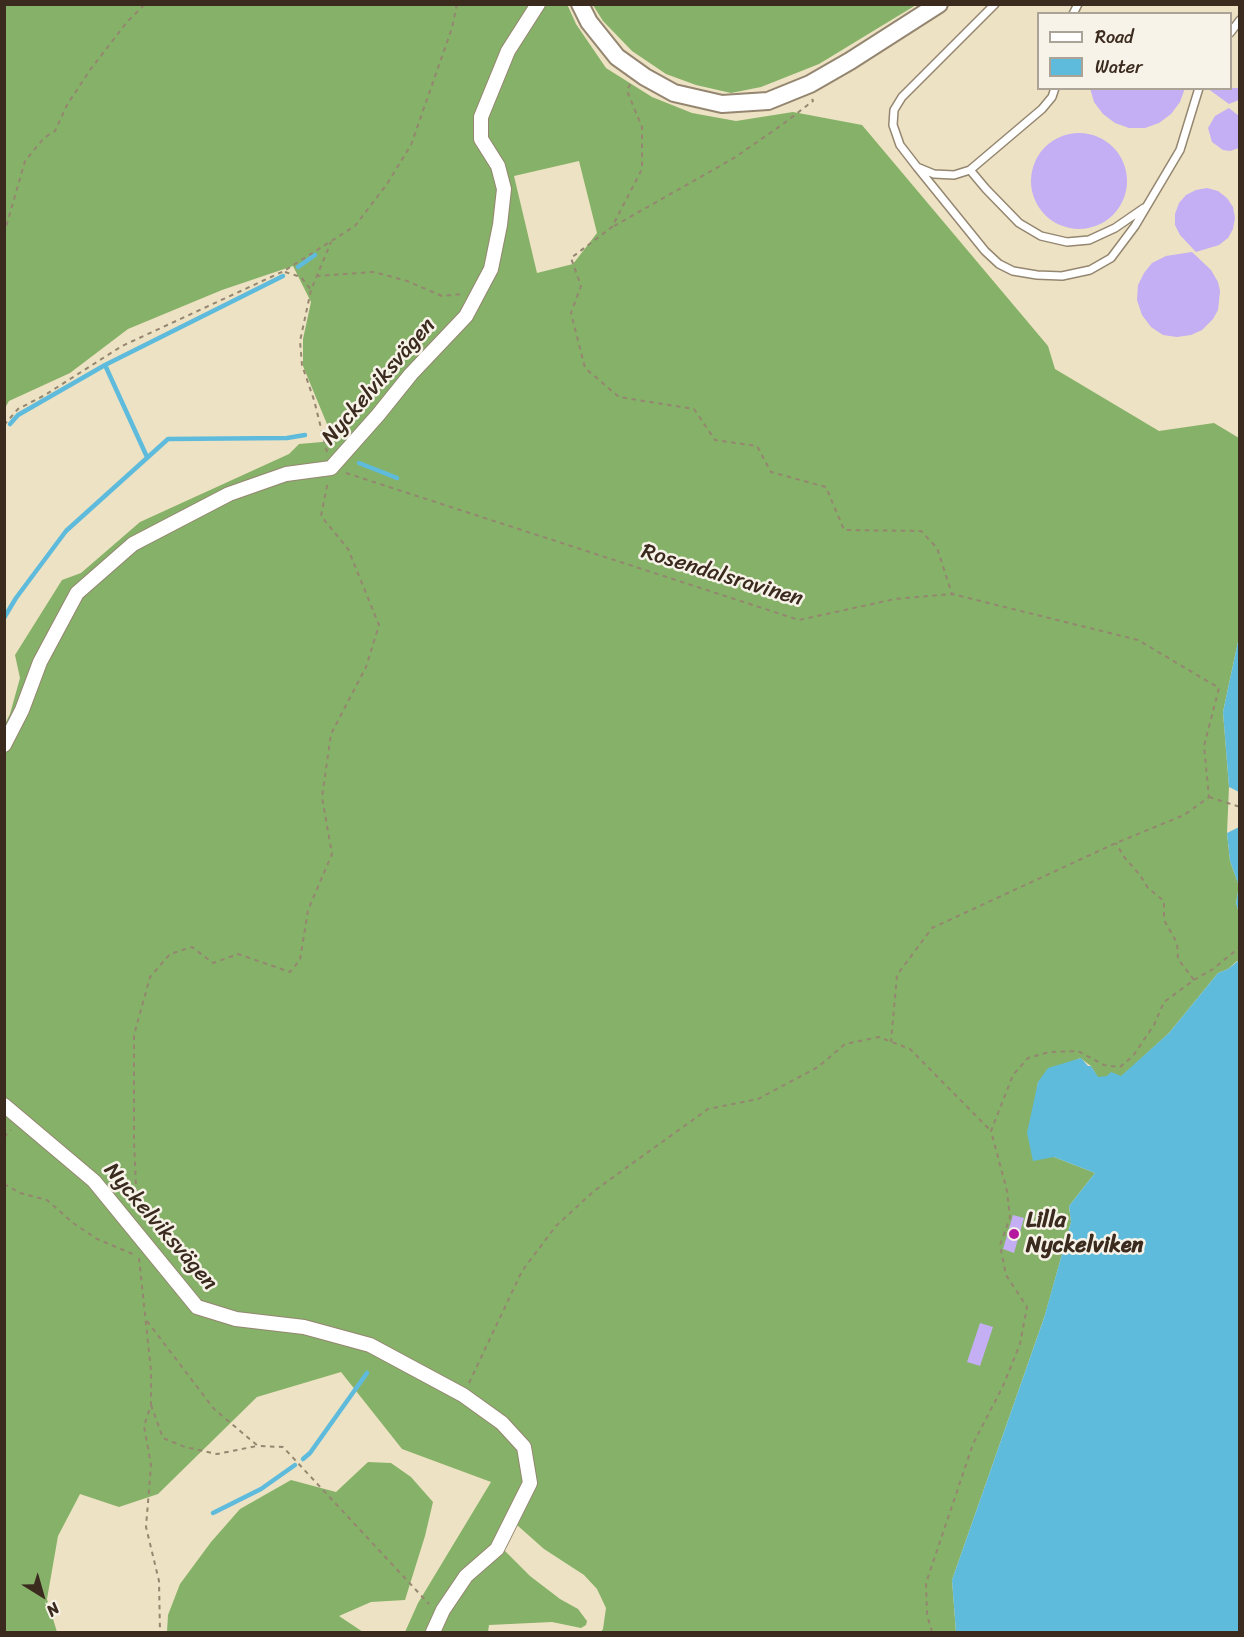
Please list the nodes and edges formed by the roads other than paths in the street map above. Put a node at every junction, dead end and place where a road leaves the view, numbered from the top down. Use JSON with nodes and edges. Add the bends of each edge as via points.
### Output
{"nodes":[{"id":1,"x":538,"y":4,"type":"edge"},
{"id":2,"x":580,"y":4,"type":"edge"},
{"id":3,"x":995,"y":4,"type":"edge"},
{"id":4,"x":937,"y":5,"type":"edge"},
{"id":5,"x":1054,"y":90,"type":"edge"},
{"id":6,"x":1198,"y":90,"type":"edge"},
{"id":7,"x":917,"y":167,"type":"junction"},
{"id":8,"x":970,"y":170,"type":"junction"},
{"id":9,"x":1147,"y":205,"type":"junction"},
{"id":10,"x":4,"y":745,"type":"edge"},
{"id":11,"x":4,"y":1105,"type":"edge"},
{"id":12,"x":433,"y":1632,"type":"edge"}],
"edges":[{"from":1,"to":10,"type":"street","name":"Nyckelviksvägen","via":[[507,51],[481,117],[481,139],[498,166],[504,189],[491,269],[466,316],[331,468],[286,474],[230,494],[133,543],[77,593],[40,662]]},
{"from":2,"to":4,"type":"street","via":[[617,57],[635,70],[674,93],[722,104],[768,101],[810,84]]},
{"from":3,"to":7,"type":"lane","via":[[902,97],[894,110],[892,125],[900,145]]},
{"from":5,"to":8,"type":"lane","via":[[1042,109]]},
{"from":6,"to":9,"type":"lane","via":[[1180,150]]},
{"from":7,"to":8,"type":"lane","via":[[934,174],[954,175]]},
{"from":7,"to":9,"type":"lane","via":[[999,264],[1036,275],[1062,276],[1090,270],[1111,258]]},
{"from":8,"to":9,"type":"lane","via":[[1019,223],[1041,236],[1067,242],[1089,240],[1115,228]]},
{"from":11,"to":12,"type":"street","name":"Nyckelviksvägen","via":[[94,1181],[197,1307],[236,1319],[304,1327],[370,1345],[463,1395],[502,1423],[524,1447],[530,1483],[497,1549],[466,1576]]}]}
